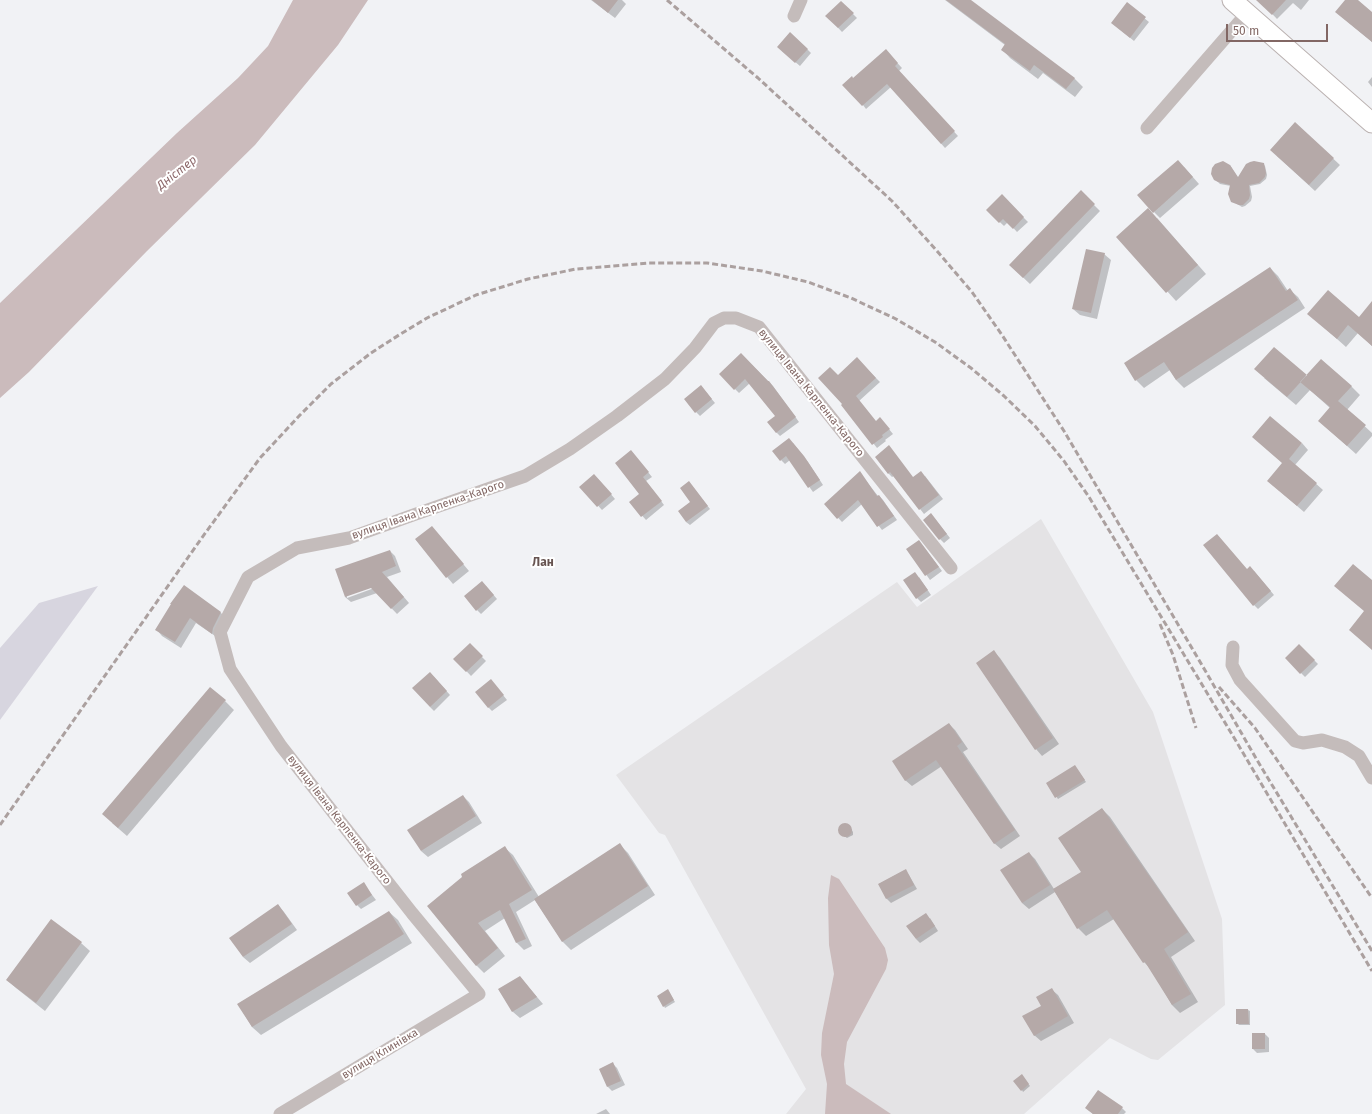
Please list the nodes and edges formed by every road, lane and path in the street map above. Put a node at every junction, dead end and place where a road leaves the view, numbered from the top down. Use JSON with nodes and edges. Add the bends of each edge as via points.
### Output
{"nodes":[{"id":1,"x":801,"y":0,"type":"edge"},
{"id":2,"x":1232,"y":0,"type":"edge"},
{"id":3,"x":1247,"y":13,"type":"junction"},
{"id":4,"x":794,"y":16,"type":"dead end"},
{"id":5,"x":1372,"y":123,"type":"edge"},
{"id":6,"x":1147,"y":128,"type":"dead end"},
{"id":7,"x":951,"y":568,"type":"dead end"},
{"id":8,"x":1233,"y":647,"type":"dead end"},
{"id":9,"x":1372,"y":778,"type":"edge"},
{"id":10,"x":479,"y":994,"type":"joint"},
{"id":11,"x":280,"y":1114,"type":"edge"}],
"edges":[{"from":1,"to":4,"type":"street"},
{"from":2,"to":3,"type":"main road"},
{"from":3,"to":5,"type":"main road"},
{"from":3,"to":6,"type":"street"},
{"from":7,"to":10,"type":"street","name":"вулиця Івана Карпенка-Карого","via":[[759,327],[736,318],[724,318],[714,323],[695,348],[665,379],[570,449],[525,476],[349,538],[297,548],[248,577],[220,632],[230,669],[281,746]]},
{"from":8,"to":9,"type":"street","via":[[1232,665],[1240,680],[1295,742],[1322,740],[1345,747],[1359,756]]},
{"from":10,"to":11,"type":"street","name":"вулиця Клинівка"}]}
